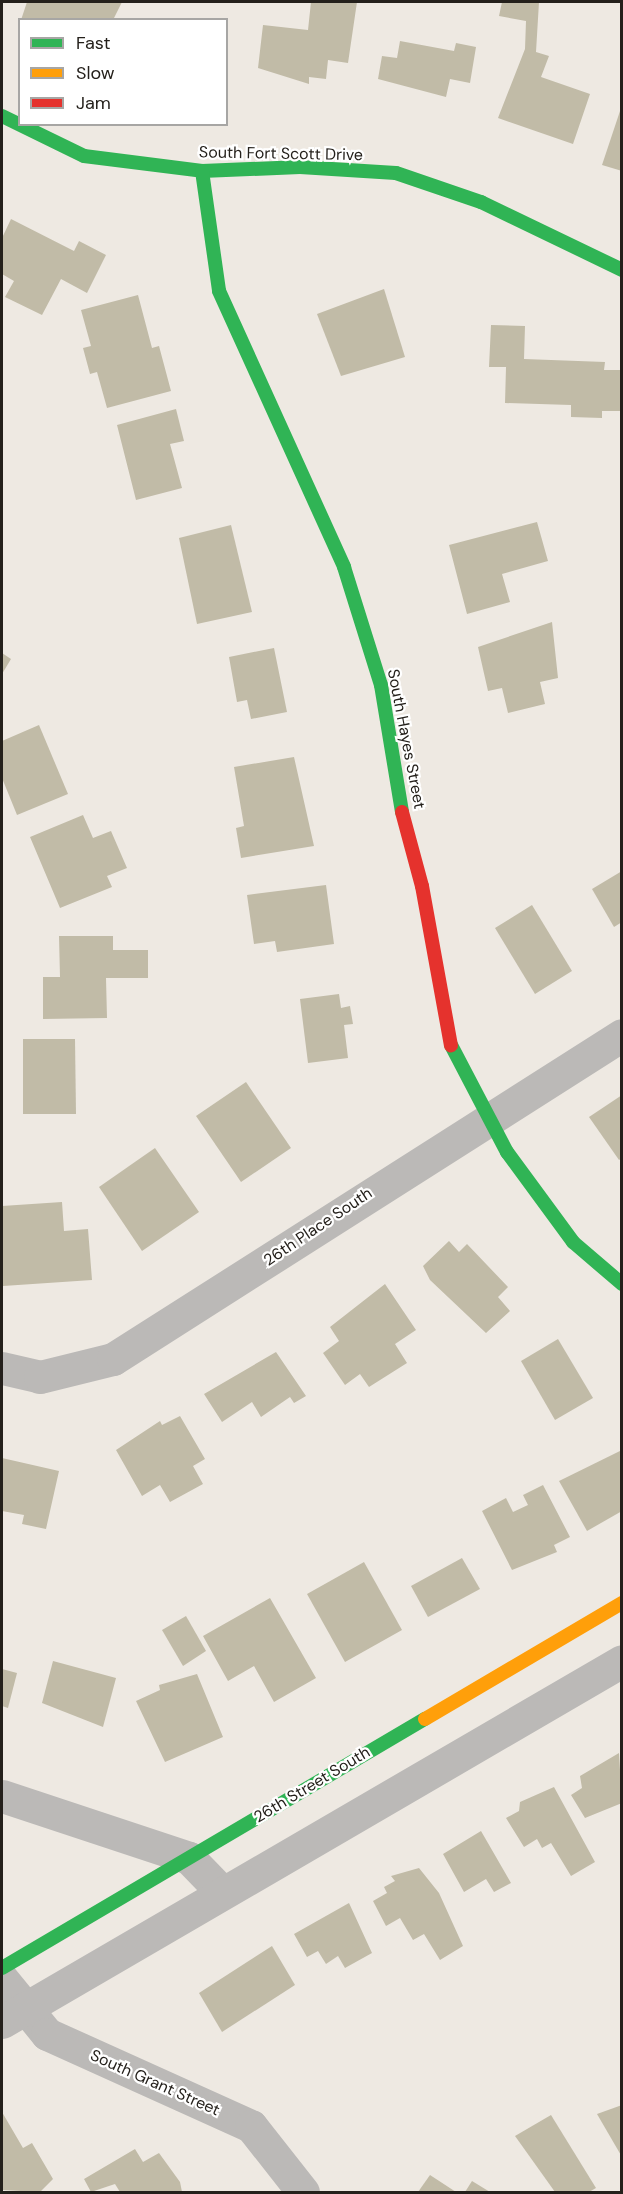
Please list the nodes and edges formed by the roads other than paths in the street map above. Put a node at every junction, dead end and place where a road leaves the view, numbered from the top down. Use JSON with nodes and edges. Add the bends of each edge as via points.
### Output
{"nodes":[{"id":1,"x":2,"y":116,"type":"edge"},
{"id":2,"x":18,"y":124,"type":"edge"},
{"id":3,"x":22,"y":126,"type":"edge"},
{"id":4,"x":202,"y":171,"type":"junction"},
{"id":5,"x":621,"y":270,"type":"edge"},
{"id":6,"x":621,"y":1035,"type":"edge"},
{"id":7,"x":487,"y":1116,"type":"junction"},
{"id":8,"x":621,"y":1284,"type":"edge"},
{"id":9,"x":2,"y":1368,"type":"edge"},
{"id":10,"x":621,"y":1603,"type":"edge"},
{"id":11,"x":621,"y":1661,"type":"edge"},
{"id":12,"x":2,"y":1796,"type":"edge"},
{"id":13,"x":189,"y":1858,"type":"junction"},
{"id":14,"x":222,"y":1892,"type":"junction"},
{"id":15,"x":2,"y":1968,"type":"edge"},
{"id":16,"x":2,"y":1979,"type":"edge"},
{"id":17,"x":14,"y":2015,"type":"edge"},
{"id":18,"x":303,"y":2193,"type":"edge"}],
"edges":[{"from":1,"to":2,"type":"street","name":"South Fort Scott Drive"},
{"from":3,"to":4,"type":"street","name":"South Fort Scott Drive","via":[[84,156]]},
{"from":4,"to":5,"type":"street","name":"South Fort Scott Drive","via":[[300,167],[396,173],[482,202]]},
{"from":4,"to":7,"type":"street","name":"South Hayes Street","via":[[219,291],[344,567],[381,685],[395,787],[422,886],[451,1045]]},
{"from":6,"to":7,"type":"street","name":"26th Place South","via":[[532,1094]]},
{"from":7,"to":8,"type":"street","name":"South Hayes Street","via":[[573,1242]]},
{"from":7,"to":9,"type":"street","name":"26th Place South","via":[[113,1359],[40,1377]]},
{"from":10,"to":13,"type":"street","name":"26th Street South"},
{"from":11,"to":14,"type":"street"},
{"from":12,"to":13,"type":"street"},
{"from":13,"to":14,"type":"street"},
{"from":13,"to":15,"type":"street","name":"26th Street South"},
{"from":14,"to":17,"type":"street"},
{"from":16,"to":17,"type":"street","name":"South Grant Street"},
{"from":17,"to":18,"type":"street","name":"South Grant Street","via":[[47,2034],[251,2126]]}]}
